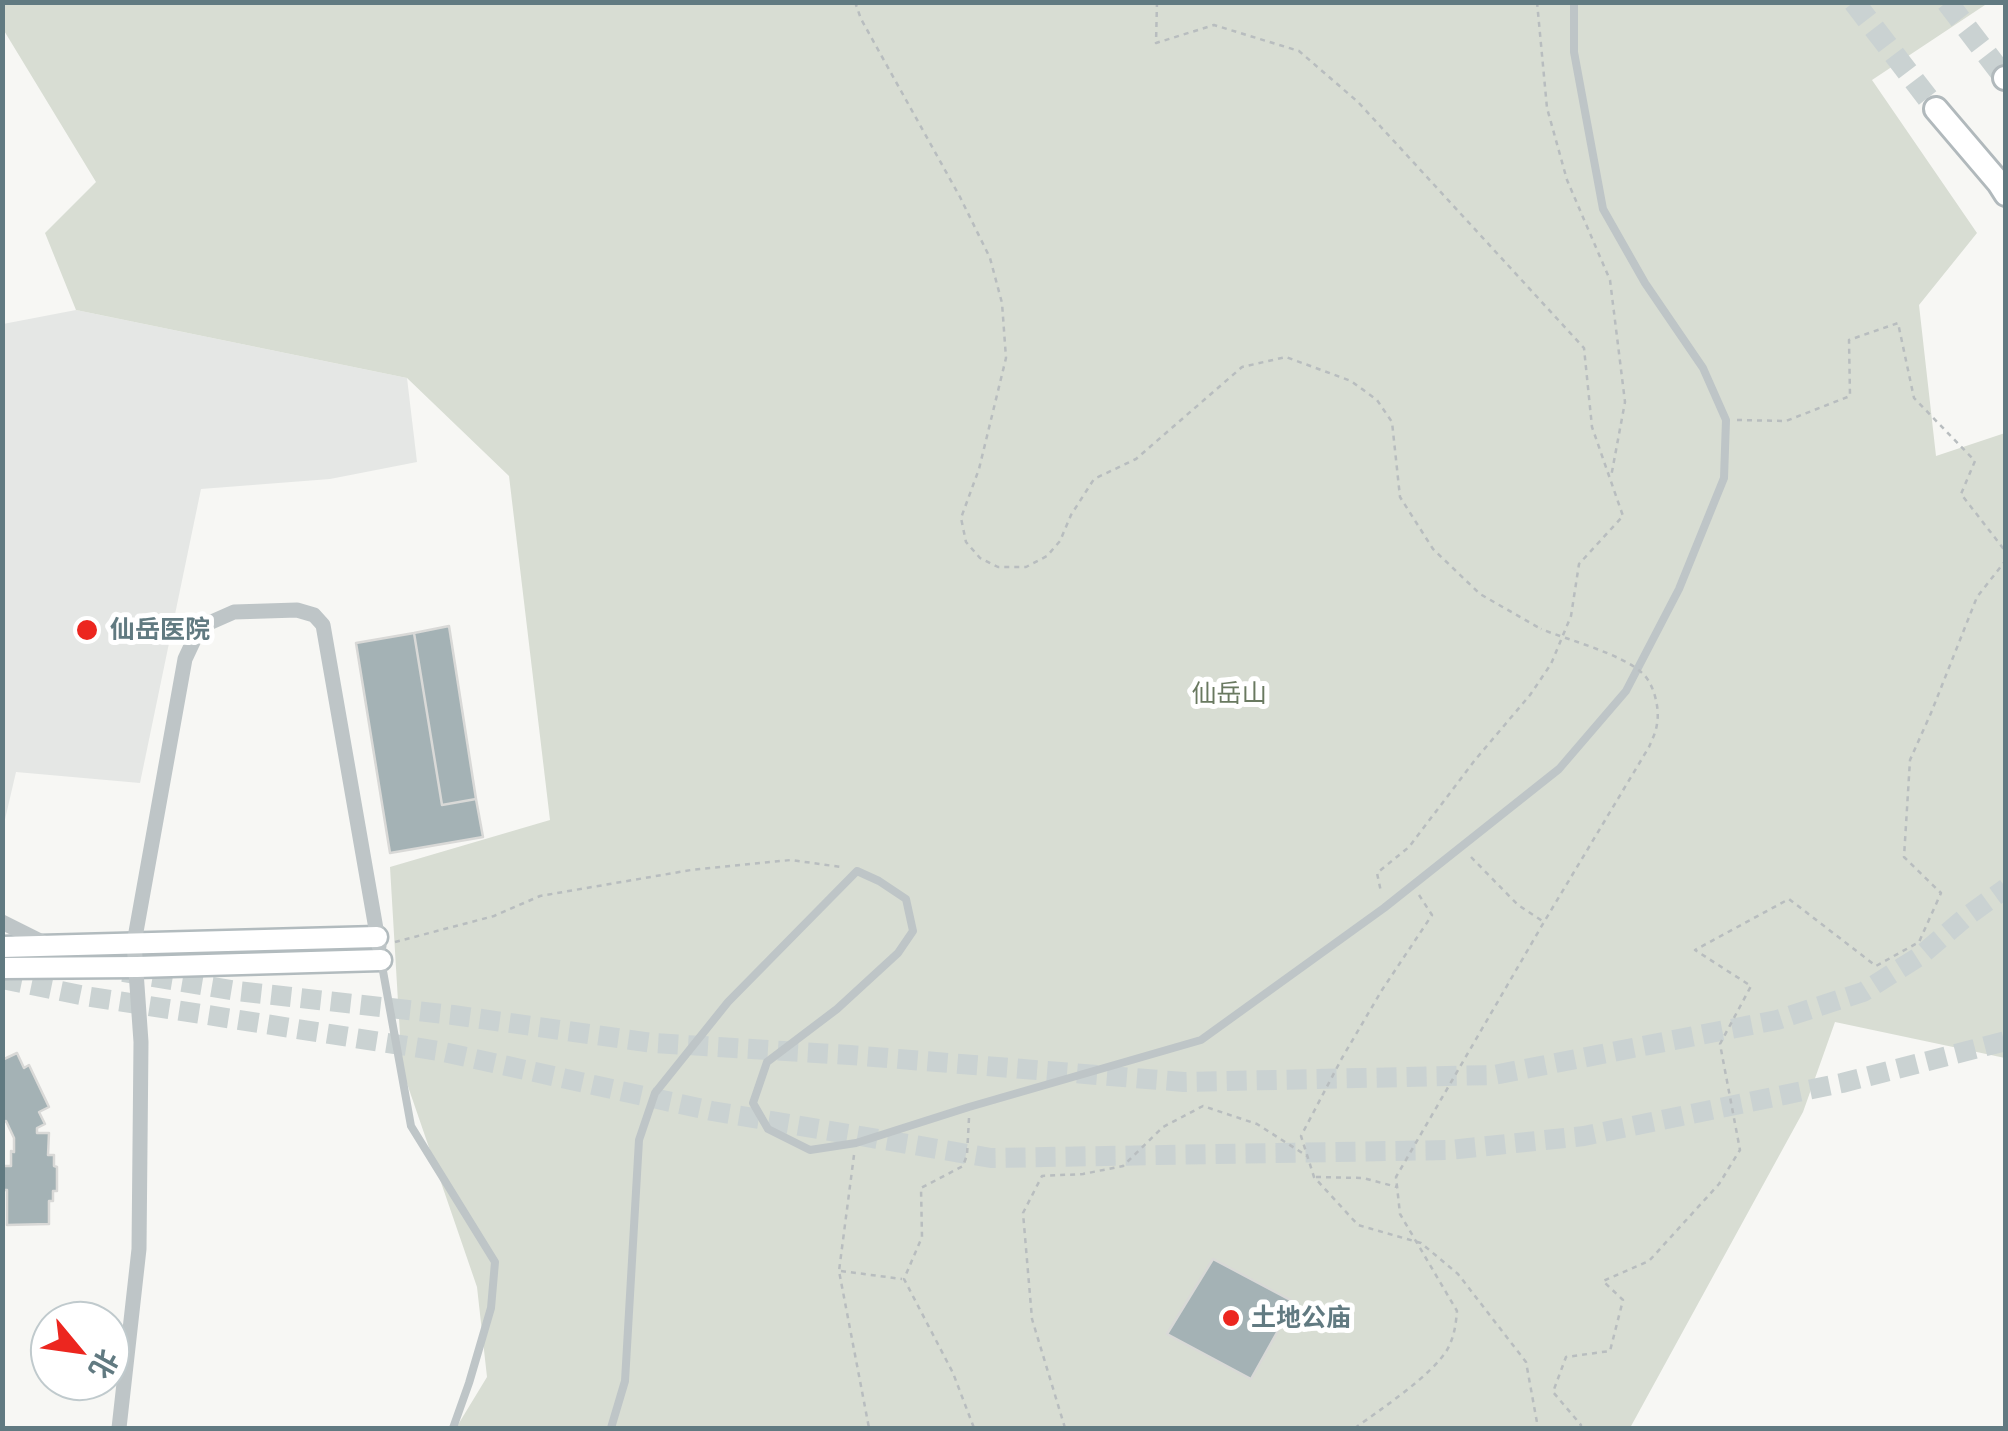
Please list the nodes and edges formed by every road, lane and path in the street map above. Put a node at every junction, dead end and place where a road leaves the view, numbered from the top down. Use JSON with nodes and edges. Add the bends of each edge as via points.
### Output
{"nodes":[{"id":1,"x":855,"y":2,"type":"edge"},
{"id":2,"x":1157,"y":2,"type":"edge"},
{"id":3,"x":1536,"y":2,"type":"edge"},
{"id":4,"x":1574,"y":2,"type":"edge"},
{"id":5,"x":1936,"y":109,"type":"tunnel mouth"},
{"id":6,"x":2003,"y":185,"type":"edge"},
{"id":7,"x":1726,"y":420,"type":"junction"},
{"id":8,"x":1610,"y":480,"type":"junction"},
{"id":9,"x":2006,"y":552,"type":"edge"},
{"id":10,"x":2006,"y":560,"type":"edge"},
{"id":11,"x":1462,"y":846,"type":"junction"},
{"id":12,"x":857,"y":871,"type":"junction"},
{"id":13,"x":1413,"y":885,"type":"junction"},
{"id":14,"x":1384,"y":908,"type":"junction"},
{"id":15,"x":2,"y":922,"type":"edge"},
{"id":16,"x":1544,"y":922,"type":"junction"},
{"id":17,"x":134,"y":943,"type":"junction"},
{"id":18,"x":2,"y":947,"type":"edge"},
{"id":19,"x":51,"y":947,"type":"junction"},
{"id":20,"x":379,"y":948,"type":"junction"},
{"id":21,"x":136,"y":967,"type":"junction"},
{"id":22,"x":2,"y":968,"type":"edge"},
{"id":23,"x":969,"y":1107,"type":"junction"},
{"id":24,"x":856,"y":1143,"type":"junction"},
{"id":25,"x":1308,"y":1157,"type":"junction"},
{"id":26,"x":1314,"y":1177,"type":"junction"},
{"id":27,"x":1397,"y":1187,"type":"junction"},
{"id":28,"x":839,"y":1270,"type":"junction"},
{"id":29,"x":904,"y":1279,"type":"junction"},
{"id":30,"x":119,"y":1428,"type":"edge"},
{"id":31,"x":452,"y":1428,"type":"edge"},
{"id":32,"x":610,"y":1428,"type":"edge"},
{"id":33,"x":869,"y":1428,"type":"edge"},
{"id":34,"x":974,"y":1428,"type":"edge"},
{"id":35,"x":1064,"y":1428,"type":"edge"},
{"id":36,"x":1355,"y":1428,"type":"edge"},
{"id":37,"x":1538,"y":1428,"type":"edge"},
{"id":38,"x":1580,"y":1428,"type":"edge"}],
"edges":[{"from":1,"to":16,"type":"path","bridge":true,"via":[[990,258],[1002,303],[1006,358],[980,469],[961,518],[966,542],[998,567],[1026,567],[1047,556],[1094,479],[1136,459],[1242,367],[1286,356],[1351,380],[1392,422],[1400,497],[1432,548],[1480,594],[1541,629],[1624,661],[1652,689],[1657,724],[1649,747]]},
{"from":2,"to":8,"type":"path","via":[[1156,43],[1214,25],[1300,50],[1358,102],[1584,348],[1592,427]]},
{"from":3,"to":8,"type":"path","via":[[1547,108],[1567,180],[1610,280],[1625,402]]},
{"from":4,"to":7,"type":"lane","via":[[1574,52],[1603,208],[1703,368]]},
{"from":5,"to":6,"type":"main road"},
{"from":7,"to":9,"type":"path","via":[[1786,421],[1850,396],[1848,340],[1898,323],[1914,398],[1976,462],[1961,494]]},
{"from":7,"to":11,"type":"lane","via":[[1724,478],[1626,691],[1559,769]]},
{"from":8,"to":14,"type":"path","via":[[1623,516],[1580,564],[1571,616],[1550,664],[1409,846],[1377,873]]},
{"from":10,"to":38,"type":"path","via":[[1977,596],[1910,760],[1904,857],[1942,893],[1919,942],[1876,966],[1789,899],[1695,950],[1752,986],[1720,1044],[1740,1150],[1720,1184],[1649,1261],[1604,1281],[1622,1300],[1610,1350],[1566,1357],[1553,1392]]},
{"from":11,"to":13,"type":"lane"},
{"from":11,"to":16,"type":"path","via":[[1518,905]]},
{"from":12,"to":20,"type":"path","via":[[790,860],[690,870],[540,896]]},
{"from":12,"to":24,"type":"lane","via":[[906,898],[914,932],[836,1009],[768,1062],[753,1103],[768,1129],[810,1150]]},
{"from":12,"to":32,"type":"lane","via":[[728,1002],[655,1093],[639,1140],[625,1381]]},
{"from":13,"to":14,"type":"lane"},
{"from":13,"to":25,"type":"path","via":[[1432,915],[1334,1073],[1302,1136]]},
{"from":14,"to":23,"type":"lane","via":[[1201,1040]]},
{"from":15,"to":19,"type":"street"},
{"from":16,"to":27,"type":"path","bridge":true,"via":[[1396,1177]]},
{"from":17,"to":19,"type":"street"},
{"from":17,"to":20,"type":"street"},
{"from":17,"to":20,"type":"street","via":[[184,659],[200,627],[234,612],[298,610],[323,625]]},
{"from":17,"to":21,"type":"street"},
{"from":18,"to":19,"type":"street"},
{"from":20,"to":21,"type":"street"},
{"from":20,"to":31,"type":"lane","via":[[411,1126],[495,1262],[491,1308]]},
{"from":21,"to":22,"type":"street"},
{"from":21,"to":30,"type":"street","via":[[142,1042],[139,1250]]},
{"from":23,"to":24,"type":"lane"},
{"from":23,"to":29,"type":"path","via":[[963,1166],[921,1188],[922,1237]]},
{"from":24,"to":28,"type":"path"},
{"from":25,"to":26,"type":"path"},
{"from":25,"to":35,"type":"path","via":[[1258,1124],[1203,1106],[1163,1127],[1123,1166],[1042,1176],[1023,1213],[1032,1319]]},
{"from":26,"to":27,"type":"path"},
{"from":26,"to":37,"type":"path","via":[[1358,1225],[1421,1242],[1458,1274],[1526,1362]]},
{"from":27,"to":36,"type":"path","bridge":true,"via":[[1400,1214],[1457,1311],[1456,1326],[1446,1352]]},
{"from":28,"to":29,"type":"path"},
{"from":28,"to":33,"type":"path"},
{"from":29,"to":34,"type":"path"}]}
